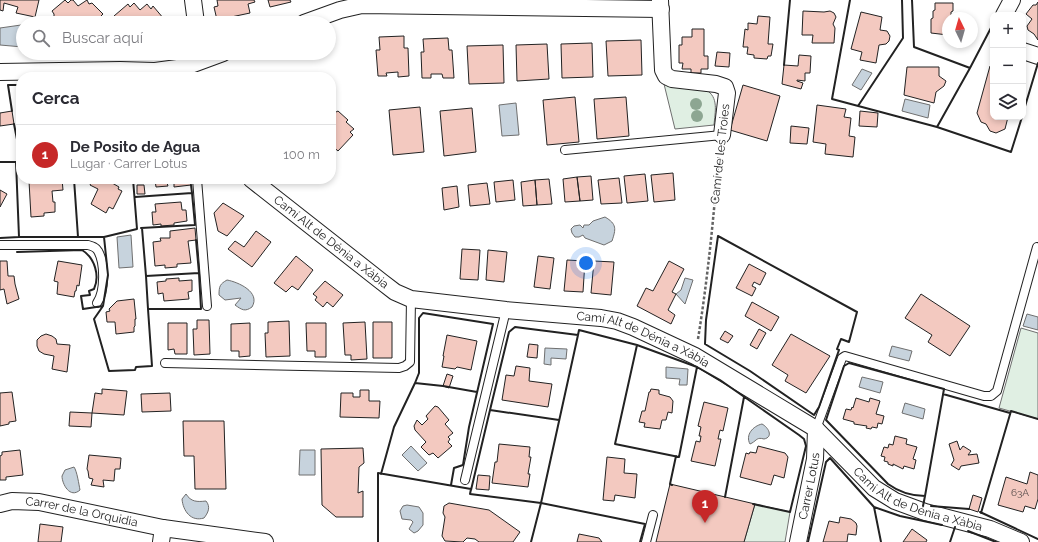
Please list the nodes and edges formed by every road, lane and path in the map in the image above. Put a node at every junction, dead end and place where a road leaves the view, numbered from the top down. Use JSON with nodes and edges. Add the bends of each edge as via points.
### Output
{"nodes":[{"id":1,"x":193,"y":0,"type":"edge"},
{"id":2,"x":1012,"y":0,"type":"edge"},
{"id":3,"x":660,"y":4,"type":"edge"},
{"id":4,"x":1006,"y":12,"type":"edge"},
{"id":5,"x":195,"y":16,"type":"edge"},
{"id":6,"x":323,"y":16,"type":"edge"},
{"id":7,"x":1026,"y":52,"type":"edge"},
{"id":8,"x":1038,"y":56,"type":"edge"},
{"id":9,"x":196,"y":60,"type":"edge"},
{"id":10,"x":0,"y":72,"type":"edge"},
{"id":11,"x":138,"y":72,"type":"edge"},
{"id":12,"x":165,"y":72,"type":"edge"},
{"id":13,"x":722,"y":135,"type":"junction"},
{"id":14,"x":565,"y":150,"type":"dead end"},
{"id":15,"x":198,"y":184,"type":"edge"},
{"id":16,"x":257,"y":184,"type":"edge"},
{"id":17,"x":0,"y":245,"type":"edge"},
{"id":18,"x":1037,"y":247,"type":"dead end"},
{"id":19,"x":411,"y":298,"type":"junction"},
{"id":20,"x":97,"y":303,"type":"dead end"},
{"id":21,"x":207,"y":306,"type":"dead end"},
{"id":22,"x":506,"y":310,"type":"junction"},
{"id":23,"x":696,"y":356,"type":"junction"},
{"id":24,"x":165,"y":363,"type":"dead end"},
{"id":25,"x":816,"y":429,"type":"junction"},
{"id":26,"x":465,"y":480,"type":"dead end"},
{"id":27,"x":0,"y":504,"type":"edge"},
{"id":28,"x":653,"y":514,"type":"dead end"},
{"id":29,"x":162,"y":535,"type":"edge"},
{"id":30,"x":265,"y":542,"type":"edge"},
{"id":31,"x":646,"y":542,"type":"edge"},
{"id":32,"x":798,"y":542,"type":"edge"},
{"id":33,"x":1021,"y":542,"type":"edge"}],
"edges":[{"from":1,"to":5,"type":"street"},
{"from":2,"to":4,"type":"street"},
{"from":3,"to":6,"type":"street","via":[[362,5]]},
{"from":3,"to":13,"type":"street","name":"Camí de les Troies","via":[[663,70],[666,76],[672,79],[725,87],[727,93]]},
{"from":7,"to":8,"type":"street"},
{"from":9,"to":12,"type":"street","via":[[185,67]]},
{"from":10,"to":11,"type":"street"},
{"from":13,"to":14,"type":"lane"},
{"from":13,"to":23,"type":"path","name":"Camí de les Troies","via":[[707,282]]},
{"from":15,"to":21,"type":"lane"},
{"from":16,"to":19,"type":"street","name":"Camí Alt de Dénia a Xàbia","via":[[395,292]]},
{"from":17,"to":20,"type":"lane","via":[[95,247],[102,270],[101,295]]},
{"from":18,"to":25,"type":"lane","via":[[997,391],[991,396],[846,356],[842,358]]},
{"from":19,"to":22,"type":"street","name":"Camí Alt de Dénia a Xàbia"},
{"from":19,"to":24,"type":"lane","via":[[410,362],[399,368]]},
{"from":22,"to":23,"type":"street","name":"Camí Alt de Dénia a Xàbia","via":[[617,321]]},
{"from":22,"to":26,"type":"lane"},
{"from":23,"to":25,"type":"street","name":"Camí Alt de Dénia a Xàbia"},
{"from":25,"to":32,"type":"street","name":"Carrer Lotus","via":[[815,459]]},
{"from":25,"to":33,"type":"street","name":"Camí Alt de Dénia a Xàbia","via":[[874,488],[895,501],[925,512],[990,529]]},
{"from":27,"to":29,"type":"street","name":"Carrer de la Orquidia","via":[[12,501],[39,502]]},
{"from":28,"to":31,"type":"lane"},
{"from":29,"to":30,"type":"street","name":"Carrer de la Orquidia"}]}
